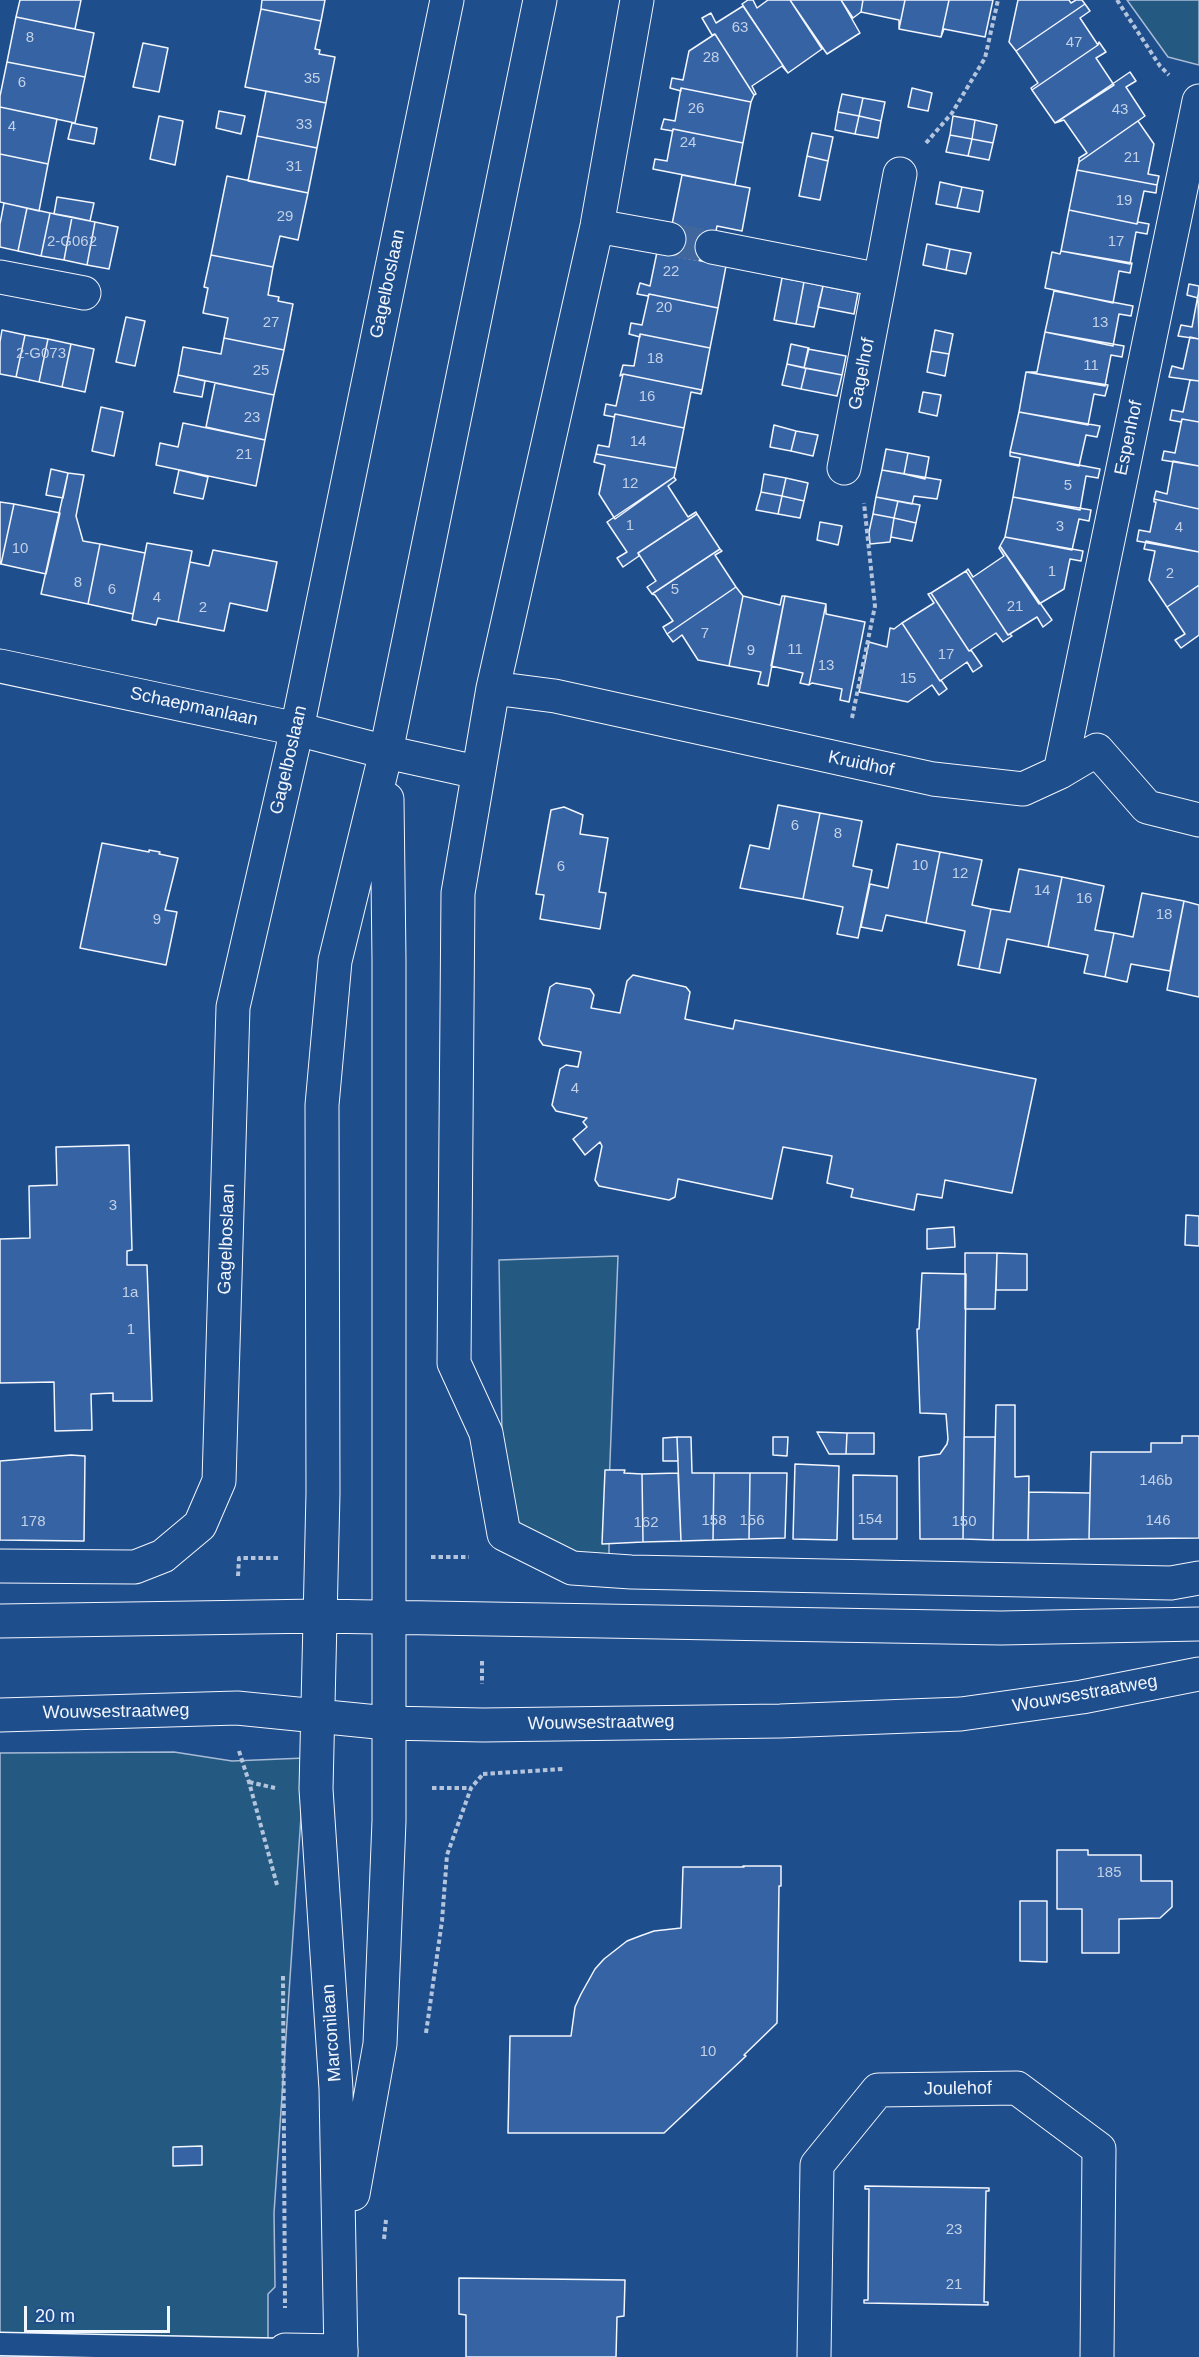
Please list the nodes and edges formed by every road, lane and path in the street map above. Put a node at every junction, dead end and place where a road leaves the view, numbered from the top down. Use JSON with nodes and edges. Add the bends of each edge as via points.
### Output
{"nodes":[{"id":1,"x":447,"y":0,"type":"edge"},
{"id":2,"x":540,"y":0,"type":"edge"},
{"id":3,"x":637,"y":0,"type":"edge"},
{"id":4,"x":998,"y":0,"type":"edge"},
{"id":5,"x":1117,"y":0,"type":"edge"},
{"id":6,"x":1198,"y":102,"type":"edge"},
{"id":7,"x":900,"y":174,"type":"joint"},
{"id":8,"x":597,"y":226,"type":"junction"},
{"id":9,"x":669,"y":239,"type":"tunnel mouth"},
{"id":10,"x":712,"y":247,"type":"tunnel mouth"},
{"id":11,"x":0,"y":277,"type":"edge"},
{"id":12,"x":880,"y":280,"type":"junction"},
{"id":13,"x":84,"y":293,"type":"dead end"},
{"id":14,"x":844,"y":468,"type":"joint"},
{"id":15,"x":0,"y":666,"type":"edge"},
{"id":16,"x":493,"y":688,"type":"junction"},
{"id":17,"x":297,"y":729,"type":"junction"},
{"id":18,"x":386,"y":752,"type":"junction"},
{"id":19,"x":844,"y":760,"type":"junction"},
{"id":20,"x":477,"y":771,"type":"junction"},
{"id":21,"x":1060,"y":772,"type":"junction"},
{"id":22,"x":1199,"y":820,"type":"edge"},
{"id":23,"x":0,"y":1566,"type":"edge"},
{"id":24,"x":1199,"y":1578,"type":"edge"},
{"id":25,"x":319,"y":1616,"type":"junction"},
{"id":26,"x":388,"y":1616,"type":"junction"},
{"id":27,"x":482,"y":1618,"type":"junction"},
{"id":28,"x":0,"y":1621,"type":"edge"},
{"id":29,"x":1199,"y":1624,"type":"edge"},
{"id":30,"x":1199,"y":1674,"type":"edge"},
{"id":31,"x":0,"y":1715,"type":"edge"},
{"id":32,"x":316,"y":1715,"type":"junction"},
{"id":33,"x":387,"y":1723,"type":"junction"},
{"id":34,"x":483,"y":1725,"type":"junction"},
{"id":35,"x":483,"y":1774,"type":"dead end"},
{"id":36,"x":249,"y":1782,"type":"dead end"},
{"id":37,"x":279,"y":1891,"type":"dead end"},
{"id":38,"x":283,"y":1973,"type":"dead end"},
{"id":39,"x":0,"y":2344,"type":"edge"},
{"id":40,"x":285,"y":2350,"type":"junction"},
{"id":41,"x":341,"y":2354,"type":"edge"},
{"id":42,"x":814,"y":2357,"type":"edge"},
{"id":43,"x":1097,"y":2357,"type":"edge"}],
"edges":[{"from":1,"to":17,"type":"street","name":"Gagelboslaan"},
{"from":2,"to":18,"type":"street"},
{"from":3,"to":8,"type":"street"},
{"from":4,"to":7,"type":"path","via":[[985,58],[952,113]]},
{"from":5,"to":6,"type":"path","via":[[1160,66]]},
{"from":6,"to":21,"type":"street","name":"Espenhof"},
{"from":7,"to":12,"type":"street","name":"Gagelhof"},
{"from":8,"to":9,"type":"street"},
{"from":8,"to":16,"type":"street"},
{"from":10,"to":12,"type":"street"},
{"from":11,"to":13,"type":"street"},
{"from":12,"to":14,"type":"street","name":"Gagelhof"},
{"from":14,"to":19,"type":"path","via":[[863,488],[875,606]]},
{"from":15,"to":17,"type":"street","name":"Schaepmanlaan"},
{"from":16,"to":19,"type":"street","name":"Kruidhof","via":[[555,696]]},
{"from":16,"to":20,"type":"street"},
{"from":17,"to":18,"type":"street","name":"Schaepmanlaan"},
{"from":17,"to":23,"type":"street","name":"Gagelboslaan","via":[[233,1007],[219,1481],[200,1525],[163,1556],[135,1567]]},
{"from":18,"to":20,"type":"street"},
{"from":18,"to":25,"type":"street","via":[[335,961],[322,1105],[323,1493]]},
{"from":18,"to":26,"type":"street"},
{"from":19,"to":21,"type":"street","name":"Kruidhof","via":[[933,779],[1023,789]]},
{"from":20,"to":24,"type":"street","via":[[458,893],[454,1363],[486,1433],[504,1534],[572,1568],[1171,1583]]},
{"from":21,"to":22,"type":"street","name":"Kruidhof","via":[[1097,750],[1147,807]]},
{"from":25,"to":26,"type":"street"},
{"from":25,"to":28,"type":"street"},
{"from":25,"to":32,"type":"street"},
{"from":26,"to":27,"type":"street"},
{"from":26,"to":33,"type":"street"},
{"from":27,"to":29,"type":"street","via":[[1001,1628]]},
{"from":27,"to":34,"type":"path"},
{"from":30,"to":34,"type":"street","name":"Wouwsestraatweg","via":[[1082,1697],[961,1714]]},
{"from":31,"to":32,"type":"street","name":"Wouwsestraatweg","via":[[237,1708]]},
{"from":32,"to":33,"type":"street","name":"Wouwsestraatweg"},
{"from":32,"to":41,"type":"street","name":"Marconilaan","via":[[320,1866],[336,2089]]},
{"from":33,"to":34,"type":"street","name":"Wouwsestraatweg"},
{"from":33,"to":41,"type":"street","name":"Marconilaan","via":[[389,1821],[380,2044],[353,2185]]},
{"from":34,"to":35,"type":"path"},
{"from":36,"to":37,"type":"path"},
{"from":38,"to":40,"type":"path"},
{"from":39,"to":40,"type":"lane"},
{"from":40,"to":41,"type":"street"},
{"from":42,"to":43,"type":"street","name":"Joulehof","via":[[817,2165],[878,2090],[1017,2088],[1099,2149]]}]}
